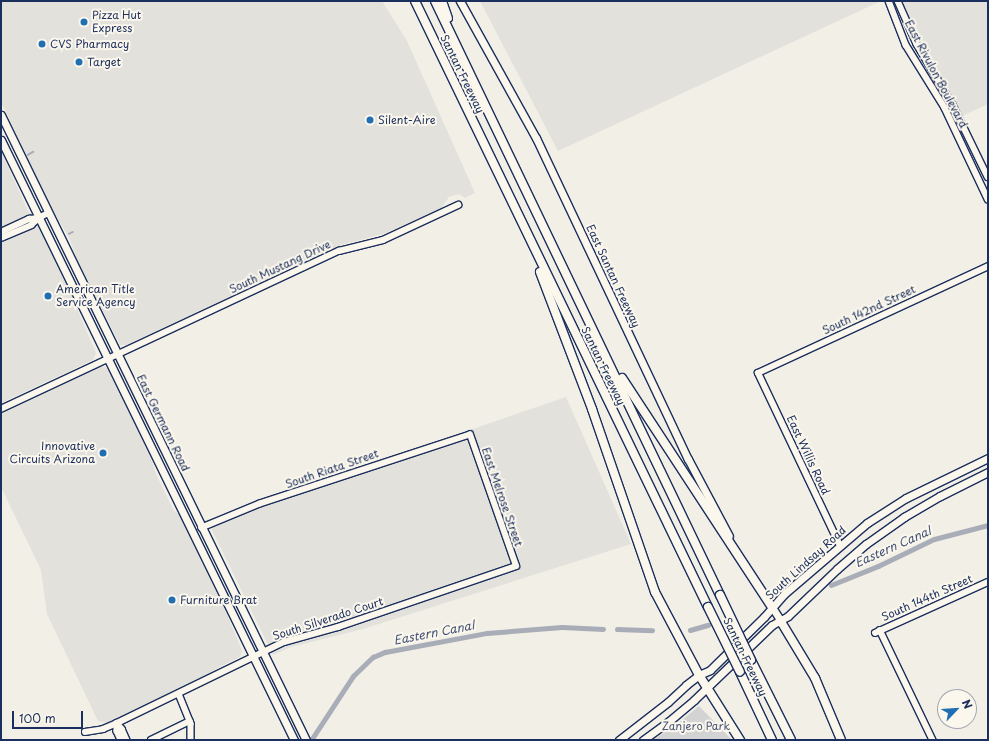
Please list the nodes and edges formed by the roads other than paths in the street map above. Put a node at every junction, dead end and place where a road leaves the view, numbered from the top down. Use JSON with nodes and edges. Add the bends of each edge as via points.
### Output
{"nodes":[{"id":1,"x":410,"y":1,"type":"edge"},
{"id":2,"x":415,"y":1,"type":"edge"},
{"id":3,"x":435,"y":1,"type":"edge"},
{"id":4,"x":442,"y":1,"type":"edge"},
{"id":5,"x":460,"y":1,"type":"edge"},
{"id":6,"x":888,"y":1,"type":"edge"},
{"id":7,"x":898,"y":1,"type":"edge"},
{"id":8,"x":455,"y":42,"type":"junction"},
{"id":9,"x":443,"y":61,"type":"junction"},
{"id":10,"x":1,"y":115,"type":"edge"},
{"id":11,"x":1,"y":140,"type":"edge"},
{"id":12,"x":988,"y":177,"type":"edge"},
{"id":13,"x":503,"y":184,"type":"junction"},
{"id":14,"x":988,"y":199,"type":"edge"},
{"id":15,"x":458,"y":205,"type":"dead end"},
{"id":16,"x":48,"y":213,"type":"junction"},
{"id":17,"x":39,"y":218,"type":"junction"},
{"id":18,"x":1,"y":232,"type":"edge"},
{"id":19,"x":1,"y":238,"type":"edge"},
{"id":20,"x":988,"y":266,"type":"edge"},
{"id":21,"x":606,"y":354,"type":"junction"},
{"id":22,"x":112,"y":355,"type":"junction"},
{"id":23,"x":758,"y":373,"type":"joint"},
{"id":24,"x":1,"y":409,"type":"edge"},
{"id":25,"x":470,"y":435,"type":"joint"},
{"id":26,"x":988,"y":458,"type":"edge"},
{"id":27,"x":988,"y":472,"type":"edge"},
{"id":28,"x":202,"y":528,"type":"junction"},
{"id":29,"x":840,"y":546,"type":"junction"},
{"id":30,"x":744,"y":563,"type":"junction"},
{"id":31,"x":516,"y":566,"type":"joint"},
{"id":32,"x":988,"y":582,"type":"edge"},
{"id":33,"x":772,"y":607,"type":"junction"},
{"id":34,"x":780,"y":620,"type":"junction"},
{"id":35,"x":263,"y":652,"type":"junction"},
{"id":36,"x":253,"y":657,"type":"junction"},
{"id":37,"x":699,"y":675,"type":"junction"},
{"id":38,"x":707,"y":687,"type":"junction"},
{"id":39,"x":179,"y":694,"type":"junction"},
{"id":40,"x":190,"y":721,"type":"junction"},
{"id":41,"x":117,"y":723,"type":"junction"},
{"id":42,"x":86,"y":732,"type":"dead end"},
{"id":43,"x":121,"y":740,"type":"edge"},
{"id":44,"x":127,"y":740,"type":"edge"},
{"id":45,"x":151,"y":740,"type":"edge"},
{"id":46,"x":191,"y":740,"type":"edge"},
{"id":47,"x":294,"y":740,"type":"edge"},
{"id":48,"x":306,"y":740,"type":"edge"},
{"id":49,"x":619,"y":740,"type":"edge"},
{"id":50,"x":643,"y":740,"type":"edge"},
{"id":51,"x":740,"y":740,"type":"edge"},
{"id":52,"x":772,"y":740,"type":"edge"},
{"id":53,"x":791,"y":740,"type":"edge"},
{"id":54,"x":841,"y":740,"type":"edge"},
{"id":55,"x":933,"y":740,"type":"edge"}],
"edges":[{"from":1,"to":9,"type":"highway"},
{"from":2,"to":9,"type":"highway","name":"Santan Freeway"},
{"from":3,"to":8,"type":"highway","name":"Santan Freeway"},
{"from":4,"to":8,"type":"highway"},
{"from":5,"to":30,"type":"main road","name":"East Santan Freeway","via":[[536,138],[688,459]]},
{"from":6,"to":14,"type":"street","name":"East Rivulon Boulevard","via":[[906,45],[944,108]]},
{"from":7,"to":12,"type":"street","name":"East Rivulon Boulevard","via":[[917,44],[953,105]]},
{"from":8,"to":21,"type":"highway","name":"Santan Freeway"},
{"from":9,"to":13,"type":"highway","name":"Santan Freeway"},
{"from":10,"to":16,"type":"main road","name":"East Germann Road"},
{"from":11,"to":17,"type":"main road","name":"East Germann Road"},
{"from":13,"to":37,"type":"highway","via":[[585,388],[655,592]]},
{"from":13,"to":52,"type":"highway","name":"Santan Freeway","bridge":true},
{"from":15,"to":22,"type":"street","name":"South Mustang Drive","via":[[383,240],[339,251]]},
{"from":16,"to":17,"type":"street"},
{"from":16,"to":22,"type":"main road","name":"East Germann Road"},
{"from":17,"to":18,"type":"street","via":[[29,219]]},
{"from":17,"to":19,"type":"street","via":[[32,225]]},
{"from":17,"to":22,"type":"main road","name":"East Germann Road"},
{"from":20,"to":23,"type":"street","name":"South 142nd Street"},
{"from":21,"to":30,"type":"highway"},
{"from":21,"to":53,"type":"highway","name":"Santan Freeway","bridge":true},
{"from":22,"to":24,"type":"street","name":"South Mustang Drive"},
{"from":22,"to":28,"type":"main road","name":"East Germann Road"},
{"from":22,"to":36,"type":"main road","name":"East Germann Road"},
{"from":23,"to":29,"type":"street","name":"East Willis Road"},
{"from":25,"to":28,"type":"street","name":"South Riata Street","via":[[260,504]]},
{"from":25,"to":31,"type":"street","name":"East Melrose Street"},
{"from":26,"to":29,"type":"main road","name":"South Lindsay Road","via":[[893,506],[867,523]]},
{"from":27,"to":34,"type":"main road","via":[[940,496],[880,533],[847,559],[788,616]]},
{"from":28,"to":35,"type":"main road","name":"East Germann Road"},
{"from":29,"to":33,"type":"main road","name":"South Lindsay Road"},
{"from":30,"to":33,"type":"highway"},
{"from":31,"to":35,"type":"street","name":"South Silverado Court","via":[[338,627],[295,638]]},
{"from":32,"to":55,"type":"street","name":"South 144th Street","via":[[878,632]]},
{"from":33,"to":34,"type":"main road"},
{"from":33,"to":37,"type":"main road","name":"South Lindsay Road","via":[[710,670]]},
{"from":34,"to":38,"type":"main road"},
{"from":34,"to":54,"type":"highway","via":[[815,678]]},
{"from":35,"to":36,"type":"street","name":"South Silverado Court"},
{"from":35,"to":48,"type":"main road","name":"East Germann Road"},
{"from":36,"to":39,"type":"street","name":"South Silverado Court"},
{"from":36,"to":47,"type":"main road","name":"East Germann Road"},
{"from":37,"to":38,"type":"highway"},
{"from":37,"to":49,"type":"main road","name":"South Lindsay Road"},
{"from":38,"to":50,"type":"main road","via":[[668,722]]},
{"from":38,"to":51,"type":"highway"},
{"from":39,"to":40,"type":"street"},
{"from":39,"to":41,"type":"street","name":"South Silverado Court"},
{"from":40,"to":45,"type":"street"},
{"from":40,"to":46,"type":"street"},
{"from":41,"to":42,"type":"street","name":"South Silverado Court"},
{"from":41,"to":43,"type":"street"},
{"from":41,"to":44,"type":"street"}]}
